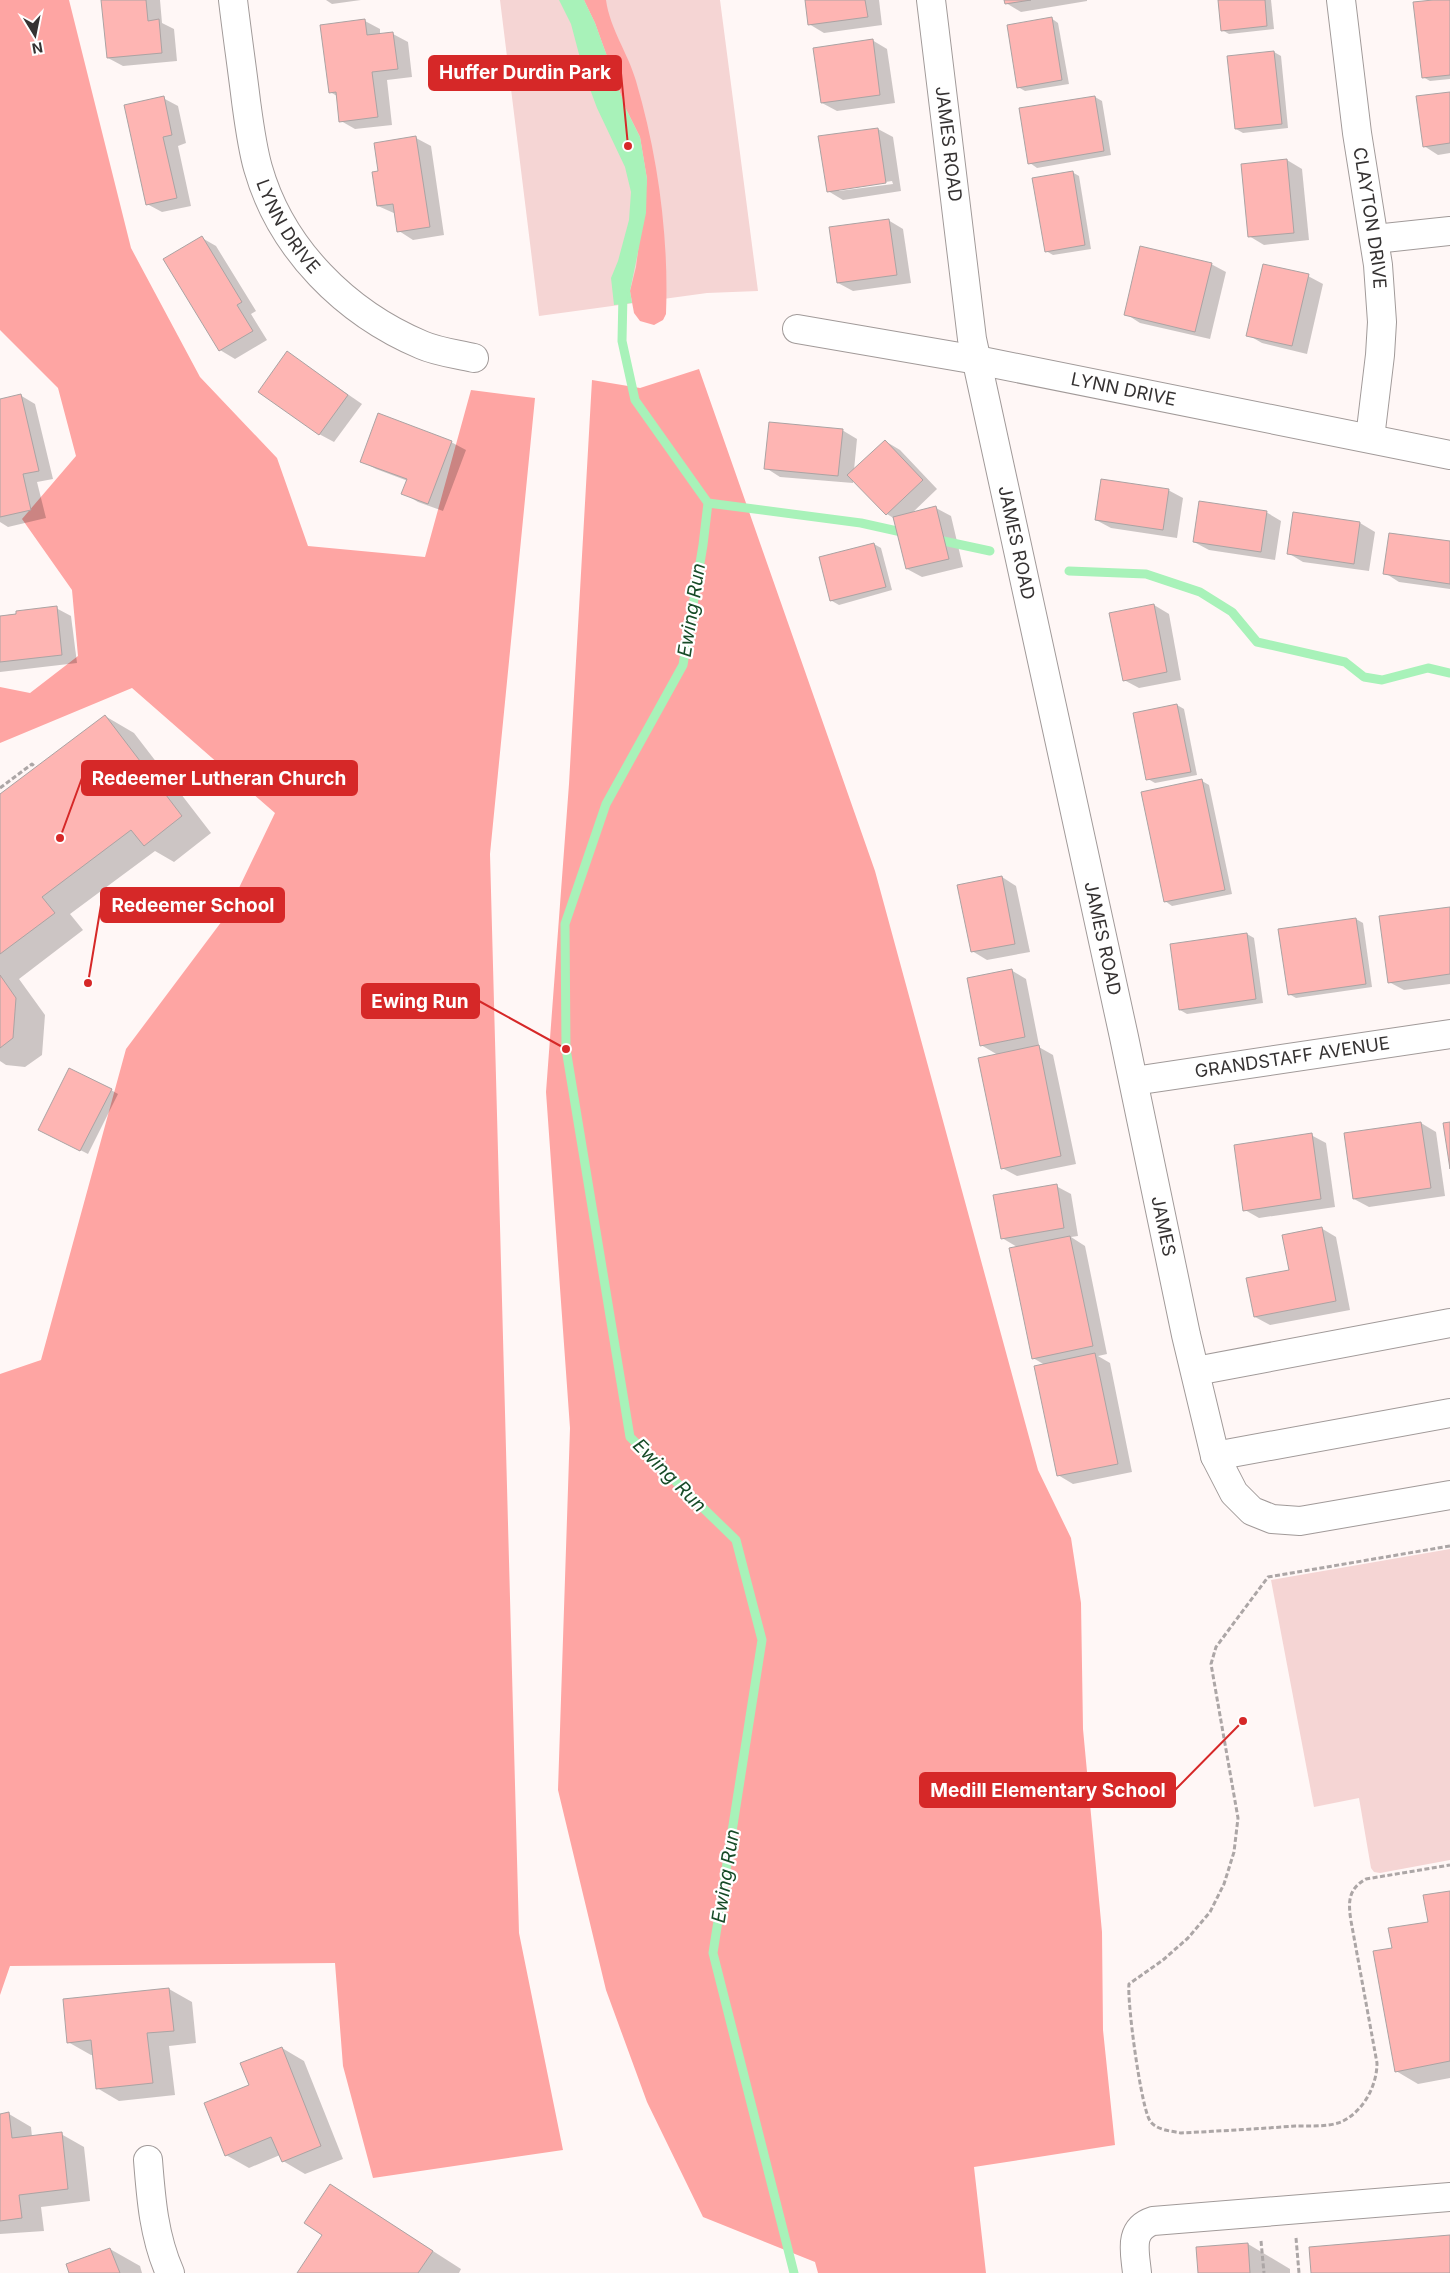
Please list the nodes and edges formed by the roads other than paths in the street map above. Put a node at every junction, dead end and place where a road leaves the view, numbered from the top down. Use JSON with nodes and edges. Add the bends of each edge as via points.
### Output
{"nodes":[{"id":1,"x":233,"y":0,"type":"edge"},
{"id":2,"x":931,"y":0,"type":"edge"},
{"id":3,"x":1342,"y":0,"type":"edge"},
{"id":4,"x":1450,"y":231,"type":"edge"},
{"id":5,"x":1375,"y":239,"type":"junction"},
{"id":6,"x":797,"y":329,"type":"dead end"},
{"id":7,"x":474,"y":358,"type":"dead end"},
{"id":8,"x":977,"y":360,"type":"junction"},
{"id":9,"x":1370,"y":438,"type":"junction"},
{"id":10,"x":1450,"y":455,"type":"edge"},
{"id":11,"x":1450,"y":1034,"type":"edge"},
{"id":12,"x":1134,"y":1081,"type":"junction"},
{"id":13,"x":1450,"y":1323,"type":"edge"},
{"id":14,"x":1196,"y":1371,"type":"junction"},
{"id":15,"x":1450,"y":1414,"type":"edge"},
{"id":16,"x":1215,"y":1456,"type":"junction"},
{"id":17,"x":1450,"y":1494,"type":"edge"},
{"id":18,"x":148,"y":2160,"type":"dead end"},
{"id":19,"x":1450,"y":2197,"type":"edge"},
{"id":20,"x":170,"y":2273,"type":"edge"},
{"id":21,"x":1137,"y":2273,"type":"edge"}],
"edges":[{"from":1,"to":7,"type":"street","name":"LYNN DRIVE","via":[[257,167],[266,195],[291,237],[316,272],[375,322],[424,346]]},
{"from":2,"to":8,"type":"street","name":"JAMES ROAD"},
{"from":3,"to":5,"type":"street","name":"CLAYTON DRIVE","via":[[1357,133]]},
{"from":4,"to":5,"type":"street"},
{"from":5,"to":9,"type":"street","name":"CLAYTON DRIVE","via":[[1382,322]]},
{"from":6,"to":8,"type":"street","name":"LYNN DRIVE"},
{"from":8,"to":9,"type":"street","name":"LYNN DRIVE"},
{"from":8,"to":12,"type":"street","name":"JAMES ROAD"},
{"from":9,"to":10,"type":"street","name":"LYNN DRIVE"},
{"from":11,"to":12,"type":"street","name":"GRANDSTAFF AVENUE"},
{"from":12,"to":14,"type":"street","name":"JAMES"},
{"from":13,"to":14,"type":"street"},
{"from":14,"to":16,"type":"street","name":"JAMES"},
{"from":15,"to":16,"type":"street"},
{"from":16,"to":17,"type":"street","name":"JAMES","via":[[1234,1493],[1252,1511],[1272,1519],[1300,1520]]},
{"from":18,"to":20,"type":"street","via":[[152,2210]]},
{"from":19,"to":21,"type":"street","via":[[1153,2221],[1140,2228],[1135,2236]]}]}
